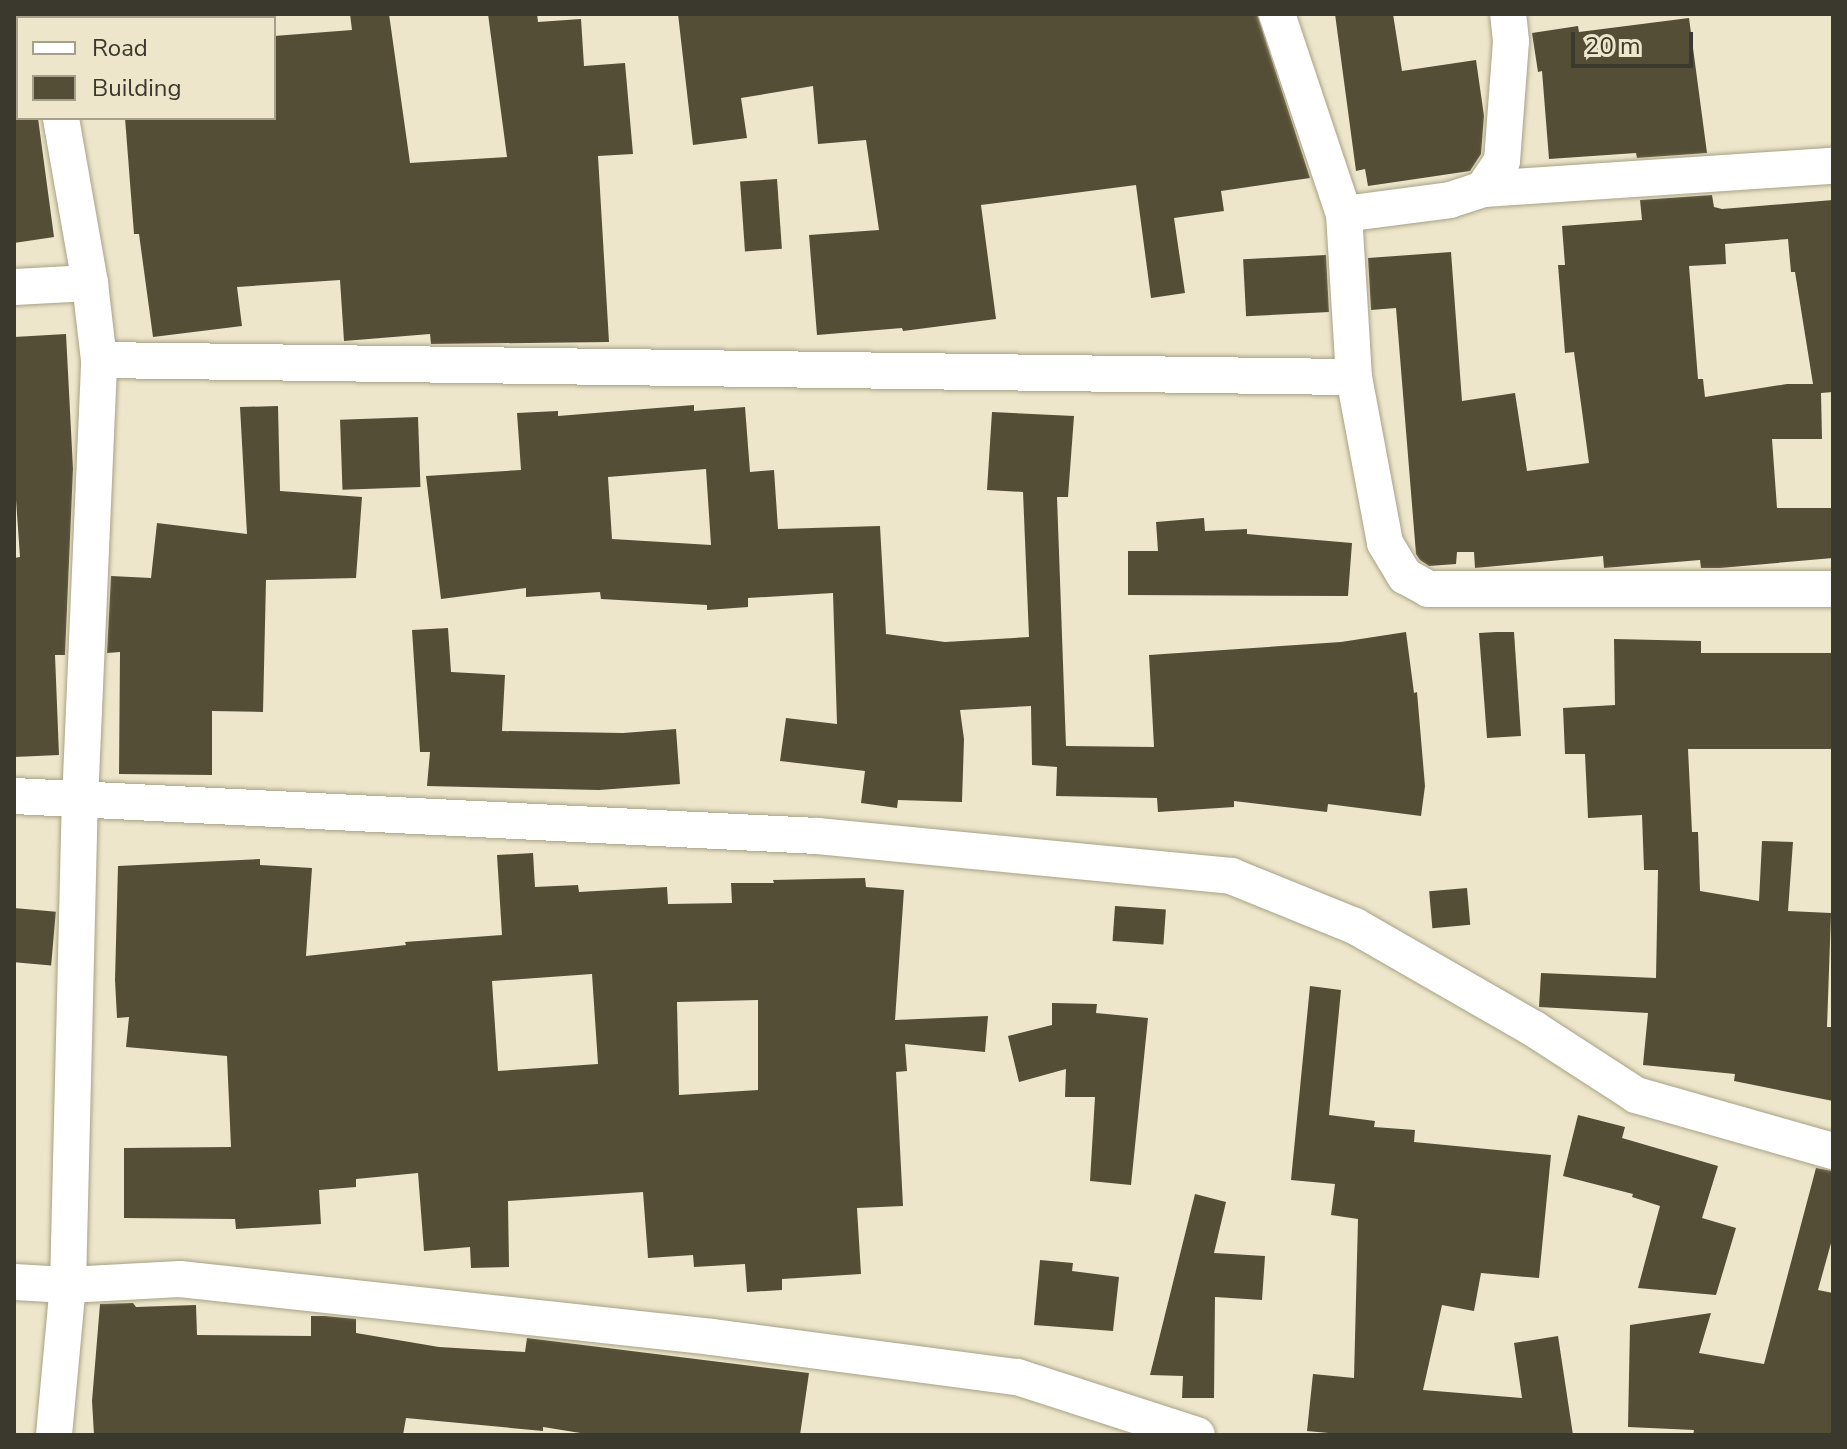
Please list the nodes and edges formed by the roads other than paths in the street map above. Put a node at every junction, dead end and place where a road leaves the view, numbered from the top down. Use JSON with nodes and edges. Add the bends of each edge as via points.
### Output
{"nodes":[{"id":1,"x":1277,"y":14,"type":"edge"},
{"id":2,"x":1508,"y":14,"type":"edge"},
{"id":3,"x":61,"y":120,"type":"edge"},
{"id":4,"x":1833,"y":166,"type":"edge"},
{"id":5,"x":1483,"y":189,"type":"junction"},
{"id":6,"x":1344,"y":214,"type":"junction"},
{"id":7,"x":90,"y":283,"type":"junction"},
{"id":8,"x":14,"y":287,"type":"edge"},
{"id":9,"x":99,"y":360,"type":"junction"},
{"id":10,"x":1354,"y":377,"type":"junction"},
{"id":11,"x":1833,"y":589,"type":"edge"},
{"id":12,"x":14,"y":796,"type":"edge"},
{"id":13,"x":80,"y":801,"type":"junction"},
{"id":14,"x":1833,"y":1151,"type":"edge"},
{"id":15,"x":14,"y":1282,"type":"edge"},
{"id":16,"x":68,"y":1285,"type":"junction"},
{"id":17,"x":54,"y":1435,"type":"edge"},
{"id":18,"x":1197,"y":1435,"type":"edge"}],
"edges":[{"from":1,"to":6,"type":"street"},
{"from":2,"to":5,"type":"street","via":[[1511,41],[1502,161]]},
{"from":3,"to":7,"type":"street"},
{"from":4,"to":5,"type":"street"},
{"from":5,"to":6,"type":"street","via":[[1450,200]]},
{"from":6,"to":10,"type":"street"},
{"from":7,"to":8,"type":"street"},
{"from":7,"to":9,"type":"street"},
{"from":9,"to":10,"type":"street"},
{"from":9,"to":13,"type":"street"},
{"from":10,"to":11,"type":"street","via":[[1385,543],[1405,576],[1428,589]]},
{"from":12,"to":13,"type":"street"},
{"from":13,"to":14,"type":"street","via":[[817,836],[1231,876],[1355,926],[1636,1095]]},
{"from":13,"to":16,"type":"street"},
{"from":15,"to":16,"type":"street"},
{"from":16,"to":17,"type":"street"},
{"from":16,"to":18,"type":"street","via":[[196,1281],[712,1337],[1017,1377]]}]}
